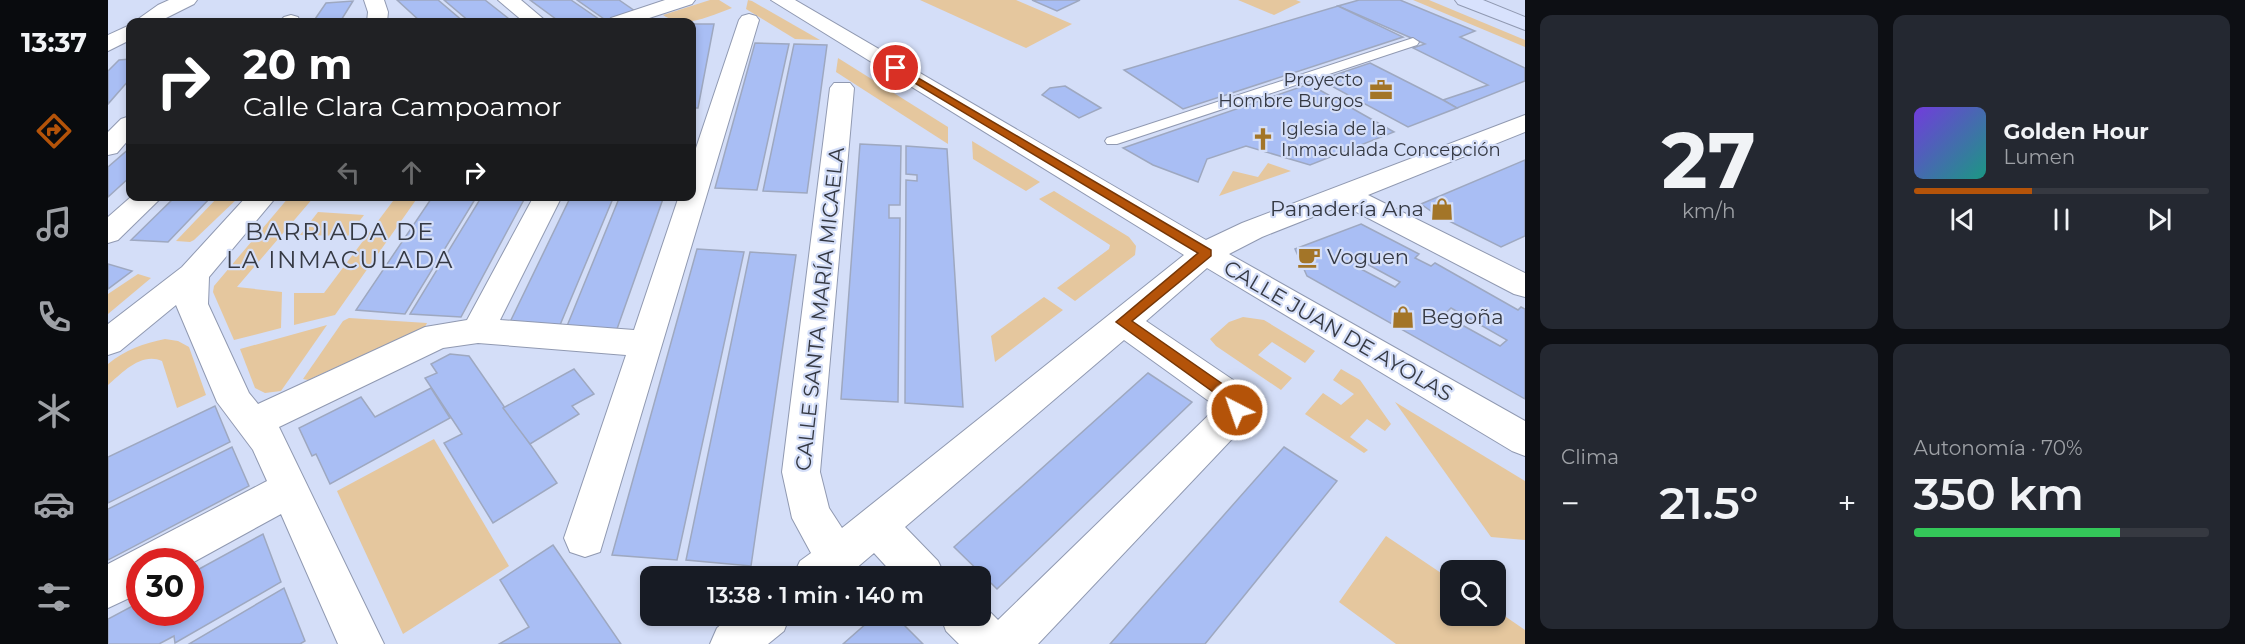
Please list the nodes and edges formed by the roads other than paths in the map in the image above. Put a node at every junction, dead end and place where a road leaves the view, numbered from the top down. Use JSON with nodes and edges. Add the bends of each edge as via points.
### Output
{"nodes":[{"id":1,"x":187,"y":0,"type":"edge"},
{"id":2,"x":374,"y":0,"type":"edge"},
{"id":3,"x":508,"y":0,"type":"edge"},
{"id":4,"x":685,"y":0,"type":"edge"},
{"id":5,"x":781,"y":0,"type":"edge"},
{"id":6,"x":1465,"y":0,"type":"edge"},
{"id":7,"x":1510,"y":0,"type":"edge"},
{"id":8,"x":649,"y":5,"type":"edge"},
{"id":9,"x":1525,"y":6,"type":"edge"},
{"id":10,"x":151,"y":18,"type":"edge"},
{"id":11,"x":377,"y":18,"type":"edge"},
{"id":12,"x":531,"y":18,"type":"edge"},
{"id":13,"x":625,"y":18,"type":"edge"},
{"id":14,"x":749,"y":20,"type":"dead end"},
{"id":15,"x":1525,"y":24,"type":"edge"},
{"id":16,"x":126,"y":33,"type":"edge"},
{"id":17,"x":1413,"y":42,"type":"dead end"},
{"id":18,"x":108,"y":44,"type":"edge"},
{"id":19,"x":842,"y":88,"type":"dead end"},
{"id":20,"x":705,"y":121,"type":"edge"},
{"id":21,"x":1525,"y":123,"type":"edge"},
{"id":22,"x":126,"y":128,"type":"edge"},
{"id":23,"x":1112,"y":141,"type":"dead end"},
{"id":24,"x":108,"y":147,"type":"edge"},
{"id":25,"x":696,"y":155,"type":"edge"},
{"id":26,"x":1346,"y":195,"type":"junction"},
{"id":27,"x":143,"y":201,"type":"edge"},
{"id":28,"x":259,"y":201,"type":"edge"},
{"id":29,"x":545,"y":201,"type":"edge"},
{"id":30,"x":684,"y":201,"type":"edge"},
{"id":31,"x":108,"y":233,"type":"edge"},
{"id":32,"x":1206,"y":253,"type":"junction"},
{"id":33,"x":193,"y":275,"type":"junction"},
{"id":34,"x":1519,"y":276,"type":"edge"},
{"id":35,"x":1123,"y":322,"type":"junction"},
{"id":36,"x":478,"y":331,"type":"junction"},
{"id":37,"x":108,"y":342,"type":"edge"},
{"id":38,"x":646,"y":344,"type":"junction"},
{"id":39,"x":253,"y":423,"type":"junction"},
{"id":40,"x":1525,"y":440,"type":"edge"},
{"id":41,"x":289,"y":489,"type":"junction"},
{"id":42,"x":876,"y":526,"type":"junction"},
{"id":43,"x":585,"y":538,"type":"dead end"},
{"id":44,"x":180,"y":548,"type":"edge"},
{"id":45,"x":827,"y":566,"type":"edge"},
{"id":46,"x":914,"y":566,"type":"edge"},
{"id":47,"x":126,"y":577,"type":"edge"},
{"id":48,"x":108,"y":587,"type":"edge"},
{"id":49,"x":755,"y":626,"type":"edge"},
{"id":50,"x":973,"y":626,"type":"edge"},
{"id":51,"x":357,"y":643,"type":"edge"},
{"id":52,"x":733,"y":644,"type":"edge"},
{"id":53,"x":990,"y":644,"type":"edge"},
{"id":54,"x":1006,"y":644,"type":"edge"}],
"edges":[{"from":1,"to":10,"type":"street"},
{"from":2,"to":11,"type":"street"},
{"from":3,"to":12,"type":"street"},
{"from":4,"to":8,"type":"street"},
{"from":5,"to":32,"type":"street","name":"CALLE JUAN DE AYOLAS"},
{"from":6,"to":15,"type":"main road"},
{"from":7,"to":9,"type":"main road"},
{"from":8,"to":13,"type":"street"},
{"from":14,"to":20,"type":"street"},
{"from":16,"to":18,"type":"street"},
{"from":17,"to":23,"type":"lane"},
{"from":19,"to":45,"type":"street","name":"CALLE SANTA MARÍA MICAELA","via":[[801,472],[807,510],[824,540]]},
{"from":20,"to":25,"type":"street"},
{"from":21,"to":26,"type":"street"},
{"from":22,"to":24,"type":"street"},
{"from":26,"to":32,"type":"street","via":[[1252,230]]},
{"from":26,"to":34,"type":"street"},
{"from":27,"to":31,"type":"street"},
{"from":28,"to":33,"type":"street"},
{"from":29,"to":36,"type":"street"},
{"from":30,"to":38,"type":"street"},
{"from":32,"to":35,"type":"street"},
{"from":32,"to":40,"type":"street","name":"CALLE JUAN DE AYOLAS"},
{"from":33,"to":37,"type":"street"},
{"from":33,"to":39,"type":"street","via":[[192,304],[235,402]]},
{"from":35,"to":42,"type":"street"},
{"from":35,"to":54,"type":"street","via":[[1232,398],[1237,410]]},
{"from":36,"to":38,"type":"street"},
{"from":36,"to":39,"type":"street","via":[[427,340]]},
{"from":38,"to":43,"type":"street"},
{"from":39,"to":41,"type":"street","via":[[268,441]]},
{"from":41,"to":44,"type":"street"},
{"from":41,"to":51,"type":"street"},
{"from":42,"to":45,"type":"street"},
{"from":42,"to":46,"type":"street"},
{"from":47,"to":48,"type":"street"},
{"from":49,"to":52,"type":"street"},
{"from":50,"to":53,"type":"street"}]}
